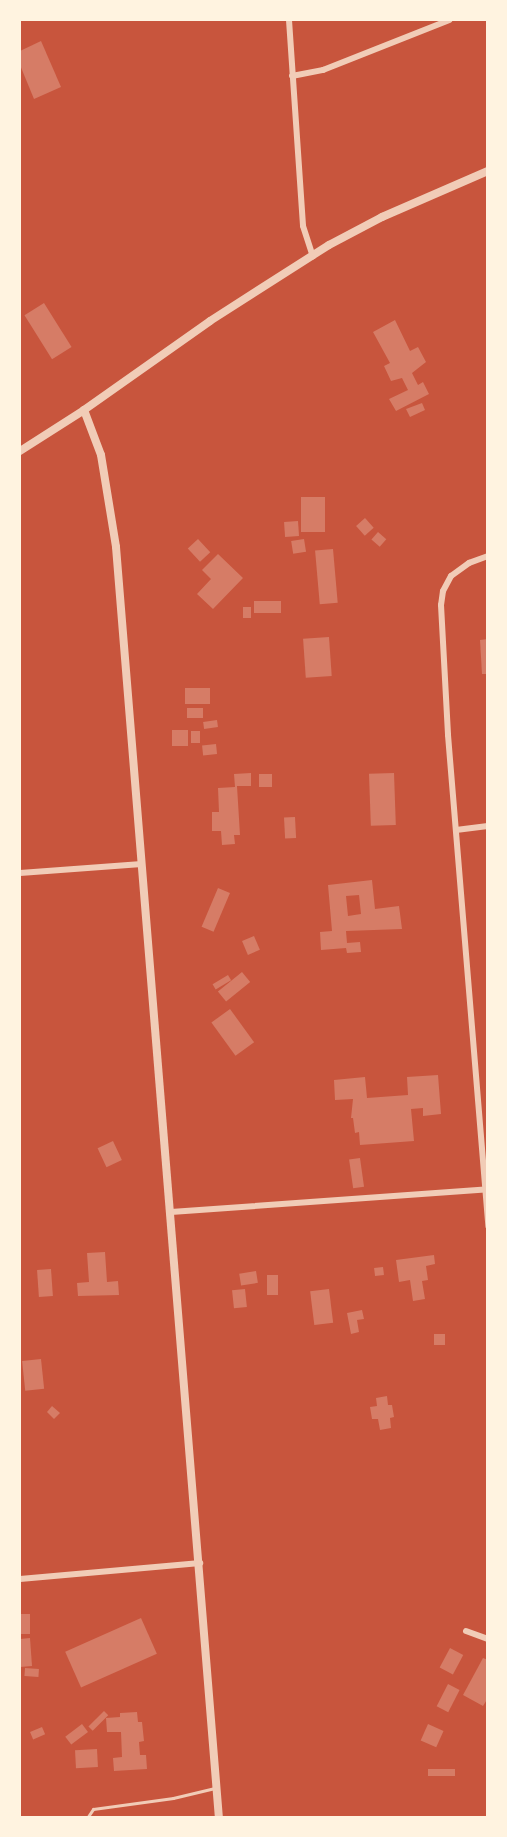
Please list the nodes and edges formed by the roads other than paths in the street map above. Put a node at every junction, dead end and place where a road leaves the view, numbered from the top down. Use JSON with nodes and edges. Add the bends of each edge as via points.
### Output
{"nodes":[{"id":1,"x":289,"y":20,"type":"edge"},
{"id":2,"x":449,"y":20,"type":"edge"},
{"id":3,"x":292,"y":76,"type":"junction"},
{"id":4,"x":488,"y":171,"type":"edge"},
{"id":5,"x":313,"y":256,"type":"junction"},
{"id":6,"x":84,"y":410,"type":"junction"},
{"id":7,"x":20,"y":451,"type":"edge"},
{"id":8,"x":488,"y":556,"type":"edge"},
{"id":9,"x":488,"y":826,"type":"edge"},
{"id":10,"x":456,"y":830,"type":"junction"},
{"id":11,"x":142,"y":864,"type":"junction"},
{"id":12,"x":20,"y":873,"type":"edge"},
{"id":13,"x":486,"y":1189,"type":"edge"},
{"id":14,"x":171,"y":1212,"type":"junction"},
{"id":15,"x":488,"y":1226,"type":"edge"},
{"id":16,"x":200,"y":1563,"type":"junction"},
{"id":17,"x":20,"y":1579,"type":"edge"},
{"id":18,"x":466,"y":1631,"type":"dead end"},
{"id":19,"x":488,"y":1639,"type":"edge"},
{"id":20,"x":217,"y":1788,"type":"junction"},
{"id":21,"x":87,"y":1818,"type":"edge"},
{"id":22,"x":219,"y":1818,"type":"edge"}],
"edges":[{"from":1,"to":3,"type":"street"},
{"from":2,"to":3,"type":"street","via":[[323,70]]},
{"from":3,"to":5,"type":"street","via":[[303,226]]},
{"from":4,"to":5,"type":"street","via":[[382,217]]},
{"from":5,"to":6,"type":"street","via":[[210,321]]},
{"from":6,"to":7,"type":"street"},
{"from":6,"to":11,"type":"street","via":[[101,455],[111,504]]},
{"from":8,"to":10,"type":"street","via":[[451,576],[441,605]]},
{"from":9,"to":10,"type":"street"},
{"from":10,"to":13,"type":"street"},
{"from":11,"to":12,"type":"street"},
{"from":11,"to":14,"type":"street"},
{"from":13,"to":14,"type":"street"},
{"from":13,"to":15,"type":"street"},
{"from":14,"to":16,"type":"street"},
{"from":16,"to":17,"type":"street"},
{"from":16,"to":20,"type":"street"},
{"from":18,"to":19,"type":"street"},
{"from":20,"to":21,"type":"lane","via":[[93,1809]]},
{"from":20,"to":22,"type":"street"}]}
